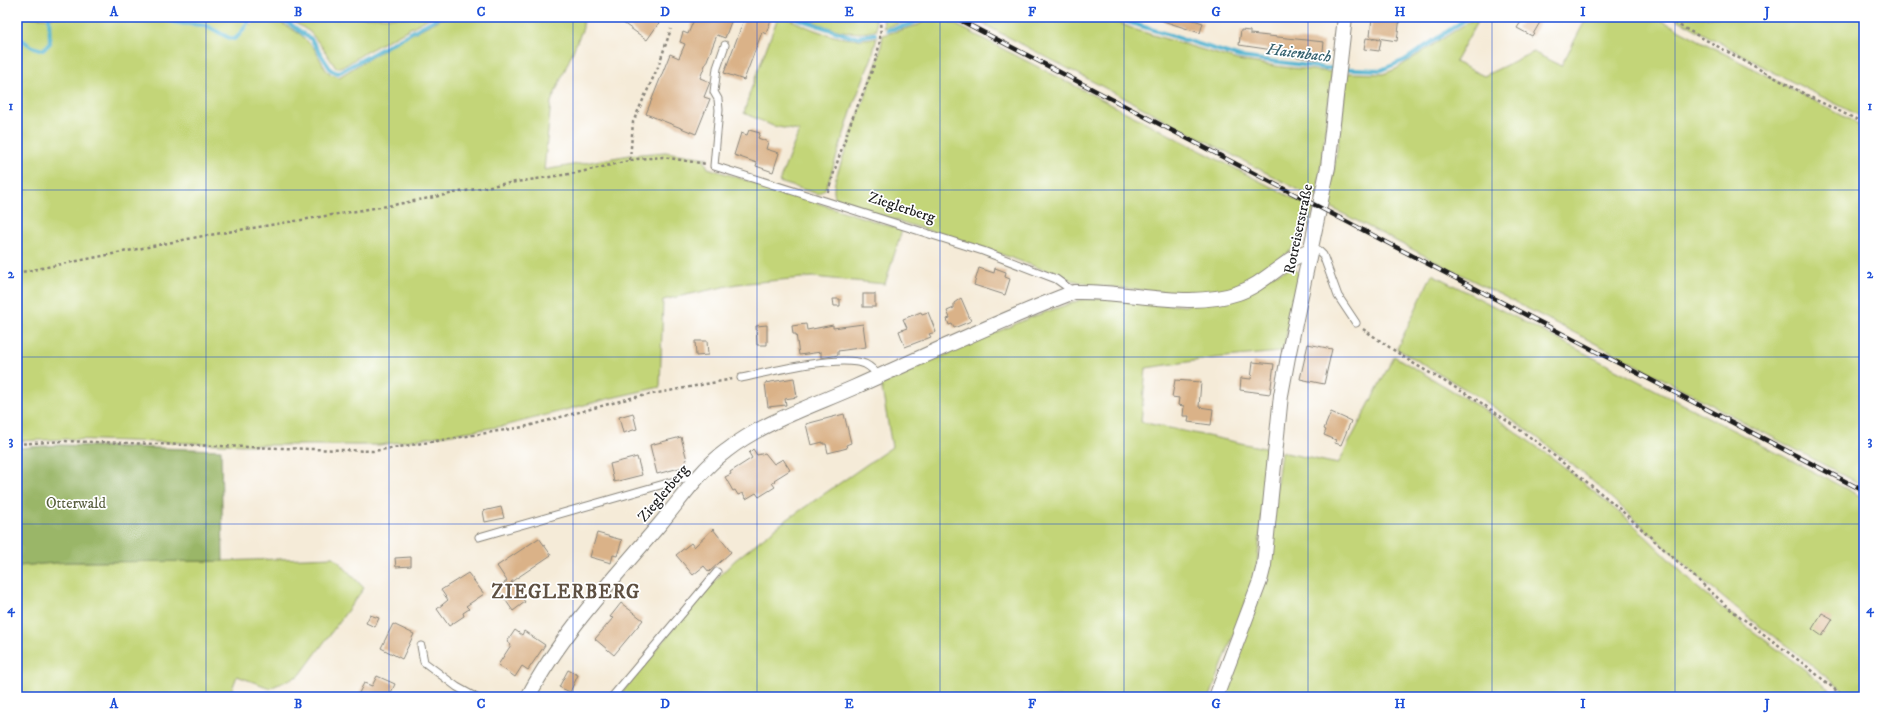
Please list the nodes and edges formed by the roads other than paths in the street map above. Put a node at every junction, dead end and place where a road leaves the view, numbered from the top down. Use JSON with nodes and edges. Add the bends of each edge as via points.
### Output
{"nodes":[{"id":1,"x":1345,"y":17,"type":"edge"},
{"id":2,"x":725,"y":45,"type":"dead end"},
{"id":3,"x":1311,"y":250,"type":"junction"},
{"id":4,"x":1074,"y":292,"type":"junction"},
{"id":5,"x":1356,"y":323,"type":"road end"},
{"id":6,"x":878,"y":377,"type":"junction"},
{"id":7,"x":741,"y":378,"type":"road end"},
{"id":8,"x":703,"y":473,"type":"junction"},
{"id":9,"x":479,"y":537,"type":"dead end"},
{"id":10,"x":717,"y":572,"type":"dead end"},
{"id":11,"x":421,"y":646,"type":"dead end"},
{"id":12,"x":475,"y":697,"type":"edge"},
{"id":13,"x":528,"y":697,"type":"edge"},
{"id":14,"x":612,"y":697,"type":"edge"},
{"id":15,"x":1216,"y":697,"type":"edge"}],
"edges":[{"from":1,"to":3,"type":"street","name":"Rotreiserstraße","via":[[1328,167]]},
{"from":2,"to":4,"type":"lane","name":"Zieglerberg","via":[[717,68],[714,92],[719,110],[714,166],[1039,271]]},
{"from":3,"to":4,"type":"street","name":"Zieglerberg","via":[[1301,253],[1259,283],[1221,298],[1194,300]]},
{"from":3,"to":5,"type":"lane","via":[[1319,251],[1323,255],[1338,296]]},
{"from":3,"to":15,"type":"street","name":"Rotreiserstraße","via":[[1288,357],[1275,447],[1264,564],[1260,581]]},
{"from":4,"to":6,"type":"street","name":"Zieglerberg"},
{"from":6,"to":7,"type":"lane","via":[[868,365],[844,362],[813,364]]},
{"from":6,"to":8,"type":"street","name":"Zieglerberg","via":[[742,439],[724,452]]},
{"from":8,"to":9,"type":"lane"},
{"from":8,"to":13,"type":"street","name":"Zieglerberg","via":[[596,600],[549,663]]},
{"from":10,"to":14,"type":"lane"},
{"from":11,"to":12,"type":"lane","via":[[424,662]]}]}
